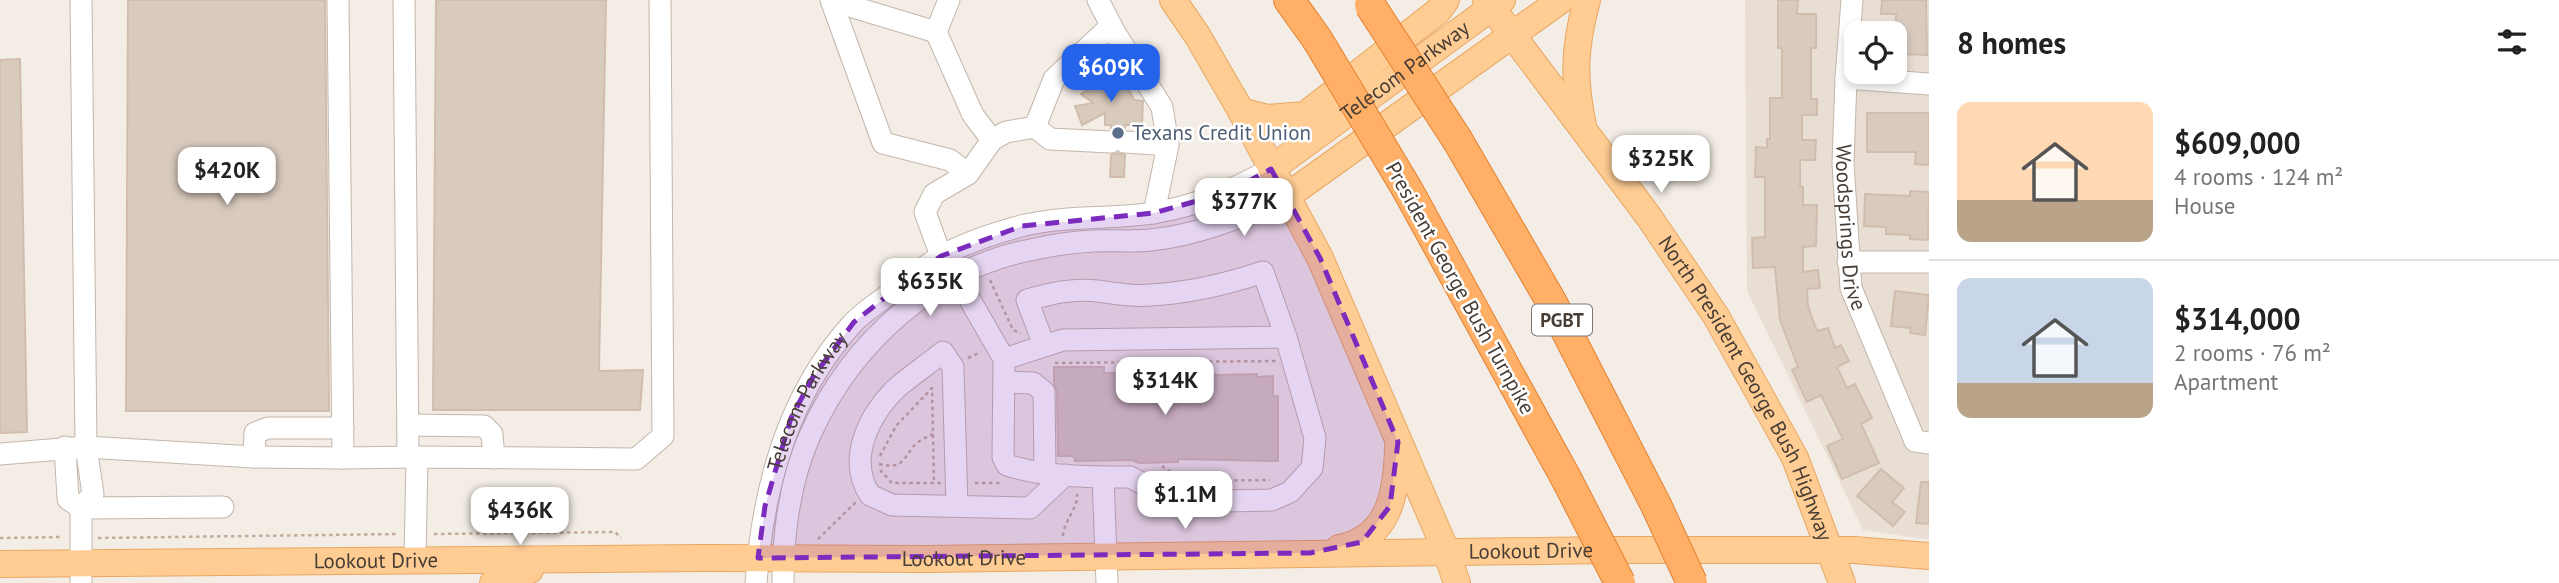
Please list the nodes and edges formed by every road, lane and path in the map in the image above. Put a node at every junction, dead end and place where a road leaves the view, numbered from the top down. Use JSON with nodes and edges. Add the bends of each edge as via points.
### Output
{"nodes":[{"id":1,"x":81,"y":0,"type":"edge"},
{"id":2,"x":338,"y":0,"type":"edge"},
{"id":3,"x":404,"y":0,"type":"edge"},
{"id":4,"x":660,"y":0,"type":"edge"},
{"id":5,"x":831,"y":0,"type":"edge"},
{"id":6,"x":838,"y":0,"type":"edge"},
{"id":7,"x":949,"y":0,"type":"edge"},
{"id":8,"x":1098,"y":0,"type":"edge"},
{"id":9,"x":1173,"y":0,"type":"edge"},
{"id":10,"x":1289,"y":0,"type":"edge"},
{"id":11,"x":1446,"y":0,"type":"edge"},
{"id":12,"x":1561,"y":0,"type":"edge"},
{"id":13,"x":1587,"y":0,"type":"edge"},
{"id":14,"x":1852,"y":0,"type":"edge"},
{"id":15,"x":1368,"y":2,"type":"edge"},
{"id":16,"x":1493,"y":3,"type":"edge"},
{"id":17,"x":1850,"y":21,"type":"edge"},
{"id":18,"x":1111,"y":26,"type":"junction"},
{"id":19,"x":936,"y":32,"type":"junction"},
{"id":20,"x":1513,"y":35,"type":"junction"},
{"id":21,"x":1907,"y":82,"type":"edge"},
{"id":22,"x":1846,"y":84,"type":"edge"},
{"id":23,"x":1929,"y":84,"type":"edge"},
{"id":24,"x":1241,"y":111,"type":"junction"},
{"id":25,"x":1035,"y":127,"type":"junction"},
{"id":26,"x":1585,"y":134,"type":"junction"},
{"id":27,"x":992,"y":140,"type":"junction"},
{"id":28,"x":1168,"y":145,"type":"junction"},
{"id":29,"x":1271,"y":169,"type":"junction"},
{"id":30,"x":968,"y":174,"type":"junction"},
{"id":31,"x":1286,"y":197,"type":"junction"},
{"id":32,"x":1154,"y":213,"type":"junction"},
{"id":33,"x":941,"y":256,"type":"junction"},
{"id":34,"x":1848,"y":262,"type":"junction"},
{"id":35,"x":1929,"y":262,"type":"edge"},
{"id":36,"x":954,"y":276,"type":"junction"},
{"id":37,"x":990,"y":280,"type":"dead end"},
{"id":38,"x":1019,"y":333,"type":"junction"},
{"id":39,"x":1011,"y":337,"type":"dead end"},
{"id":40,"x":1286,"y":337,"type":"junction"},
{"id":41,"x":1038,"y":349,"type":"junction"},
{"id":42,"x":994,"y":355,"type":"junction"},
{"id":43,"x":964,"y":360,"type":"dead end"},
{"id":44,"x":1276,"y":370,"type":"dead end"},
{"id":45,"x":1004,"y":382,"type":"junction"},
{"id":46,"x":408,"y":425,"type":"junction"},
{"id":47,"x":343,"y":428,"type":"junction"},
{"id":48,"x":933,"y":434,"type":"junction"},
{"id":49,"x":1398,"y":442,"type":"junction"},
{"id":50,"x":1922,"y":442,"type":"edge"},
{"id":51,"x":65,"y":447,"type":"junction"},
{"id":52,"x":86,"y":447,"type":"junction"},
{"id":53,"x":0,"y":454,"type":"edge"},
{"id":54,"x":254,"y":457,"type":"junction"},
{"id":55,"x":412,"y":457,"type":"junction"},
{"id":56,"x":343,"y":458,"type":"junction"},
{"id":57,"x":494,"y":458,"type":"junction"},
{"id":58,"x":879,"y":464,"type":"junction"},
{"id":59,"x":1162,"y":466,"type":"dead end"},
{"id":60,"x":1103,"y":477,"type":"junction"},
{"id":61,"x":1062,"y":478,"type":"junction"},
{"id":62,"x":1273,"y":480,"type":"dead end"},
{"id":63,"x":1015,"y":482,"type":"dead end"},
{"id":64,"x":947,"y":483,"type":"dead end"},
{"id":65,"x":965,"y":483,"type":"dead end"},
{"id":66,"x":934,"y":484,"type":"junction"},
{"id":67,"x":861,"y":497,"type":"dead end"},
{"id":68,"x":957,"y":506,"type":"junction"},
{"id":69,"x":223,"y":507,"type":"dead end"},
{"id":70,"x":81,"y":508,"type":"junction"},
{"id":71,"x":402,"y":534,"type":"dead end"},
{"id":72,"x":429,"y":534,"type":"dead end"},
{"id":73,"x":1063,"y":536,"type":"dead end"},
{"id":74,"x":63,"y":537,"type":"dead end"},
{"id":75,"x":0,"y":538,"type":"edge"},
{"id":76,"x":104,"y":538,"type":"dead end"},
{"id":77,"x":818,"y":539,"type":"dead end"},
{"id":78,"x":623,"y":540,"type":"dead end"},
{"id":79,"x":1446,"y":551,"type":"junction"},
{"id":80,"x":1830,"y":551,"type":"junction"},
{"id":81,"x":1310,"y":553,"type":"junction"},
{"id":82,"x":1105,"y":555,"type":"junction"},
{"id":83,"x":1929,"y":556,"type":"edge"},
{"id":84,"x":576,"y":559,"type":"junction"},
{"id":85,"x":415,"y":561,"type":"junction"},
{"id":86,"x":0,"y":564,"type":"edge"},
{"id":87,"x":770,"y":570,"type":"edge"},
{"id":88,"x":81,"y":574,"type":"edge"},
{"id":89,"x":493,"y":583,"type":"edge"},
{"id":90,"x":1107,"y":583,"type":"edge"},
{"id":91,"x":1457,"y":583,"type":"edge"},
{"id":92,"x":1620,"y":583,"type":"edge"},
{"id":93,"x":1692,"y":583,"type":"edge"},
{"id":94,"x":1842,"y":583,"type":"edge"}],
"edges":[{"from":1,"to":52,"type":"street"},
{"from":2,"to":47,"type":"street"},
{"from":3,"to":46,"type":"street"},
{"from":4,"to":57,"type":"street","via":[[663,436],[636,459]]},
{"from":5,"to":30,"type":"street","via":[[883,143],[950,160]]},
{"from":6,"to":19,"type":"street"},
{"from":7,"to":19,"type":"street"},
{"from":8,"to":18,"type":"street"},
{"from":9,"to":24,"type":"main road"},
{"from":10,"to":92,"type":"highway","name":"President George Bush Turnpike","bridge":true,"via":[[1407,189]]},
{"from":11,"to":24,"type":"main road","via":[[1305,115],[1267,118]]},
{"from":12,"to":20,"type":"main road","name":"Telecom Parkway"},
{"from":13,"to":26,"type":"main road","via":[[1575,55]]},
{"from":14,"to":17,"type":"street","name":"Woodsprings Drive"},
{"from":15,"to":93,"type":"highway","number":"PGBT","bridge":true,"via":[[1458,141],[1564,324]]},
{"from":16,"to":20,"type":"main road","name":"North President George Bush Highway"},
{"from":16,"to":29,"type":"main road","name":"Telecom Parkway"},
{"from":18,"to":25,"type":"street","via":[[1054,79]]},
{"from":18,"to":28,"type":"street","via":[[1162,107]]},
{"from":19,"to":27,"type":"street","via":[[973,116]]},
{"from":20,"to":26,"type":"main road","name":"North President George Bush Highway"},
{"from":20,"to":31,"type":"main road","name":"Telecom Parkway"},
{"from":21,"to":23,"type":"street"},
{"from":22,"to":34,"type":"street","name":"Woodsprings Drive","via":[[1843,163]]},
{"from":24,"to":29,"type":"main road"},
{"from":25,"to":27,"type":"street","via":[[1006,132]]},
{"from":25,"to":28,"type":"street","via":[[1050,139]]},
{"from":26,"to":80,"type":"main road","name":"North President George Bush Highway","via":[[1716,316],[1795,458]]},
{"from":27,"to":30,"type":"street"},
{"from":28,"to":32,"type":"street"},
{"from":29,"to":31,"type":"main road"},
{"from":29,"to":32,"type":"street","name":"Telecom Parkway","via":[[1199,204]]},
{"from":30,"to":33,"type":"street","via":[[934,194],[925,212]]},
{"from":31,"to":36,"type":"street","name":"Telecom Parkway","via":[[1186,235],[1033,249]]},
{"from":31,"to":49,"type":"main road","via":[[1320,258]]},
{"from":32,"to":33,"type":"street","name":"Telecom Parkway","via":[[1022,226]]},
{"from":33,"to":36,"type":"street"},
{"from":33,"to":87,"type":"street","name":"Telecom Parkway","via":[[854,323],[813,377],[777,458],[765,506]]},
{"from":34,"to":35,"type":"street"},
{"from":34,"to":50,"type":"street","name":"Woodsprings Drive","via":[[1851,288]]},
{"from":36,"to":42,"type":"street"},
{"from":36,"to":87,"type":"street","name":"Telecom Parkway","via":[[884,328],[846,373],[810,434]]},
{"from":37,"to":38,"type":"path","via":[[1013,330]]},
{"from":38,"to":39,"type":"path"},
{"from":38,"to":41,"type":"path"},
{"from":40,"to":41,"type":"street","via":[[1063,340]]},
{"from":40,"to":41,"type":"street","via":[[1263,272],[1150,296],[1060,291],[1027,300]]},
{"from":40,"to":60,"type":"street","via":[[1315,438],[1312,468],[1290,492],[1272,500],[1178,502],[1130,477]]},
{"from":41,"to":42,"type":"street"},
{"from":41,"to":44,"type":"path","via":[[1276,361]]},
{"from":42,"to":43,"type":"path"},
{"from":42,"to":45,"type":"street"},
{"from":45,"to":61,"type":"street","via":[[1033,383],[1044,392]]},
{"from":45,"to":61,"type":"street","via":[[1003,457],[1007,465]]},
{"from":46,"to":55,"type":"street"},
{"from":46,"to":57,"type":"street","via":[[484,426],[492,434]]},
{"from":47,"to":54,"type":"street","via":[[268,428],[255,433]]},
{"from":47,"to":56,"type":"street"},
{"from":48,"to":58,"type":"path","via":[[918,441],[901,463]]},
{"from":48,"to":58,"type":"path","via":[[932,388],[897,426]]},
{"from":48,"to":66,"type":"path"},
{"from":49,"to":79,"type":"main road"},
{"from":49,"to":81,"type":"main road","via":[[1394,493],[1384,520],[1362,542]]},
{"from":51,"to":52,"type":"street"},
{"from":51,"to":53,"type":"street"},
{"from":51,"to":70,"type":"street","via":[[68,499]]},
{"from":52,"to":54,"type":"street"},
{"from":52,"to":70,"type":"street","via":[[93,494]]},
{"from":54,"to":56,"type":"street"},
{"from":55,"to":56,"type":"street"},
{"from":55,"to":57,"type":"street"},
{"from":55,"to":85,"type":"street"},
{"from":58,"to":66,"type":"path","via":[[892,482]]},
{"from":59,"to":62,"type":"path","via":[[1183,481]]},
{"from":60,"to":61,"type":"street"},
{"from":60,"to":82,"type":"street"},
{"from":61,"to":68,"type":"street","via":[[1030,508]]},
{"from":61,"to":73,"type":"path","via":[[1078,499]]},
{"from":63,"to":65,"type":"path"},
{"from":64,"to":66,"type":"path"},
{"from":67,"to":77,"type":"path"},
{"from":68,"to":68,"type":"street","via":[[892,505],[870,495],[860,473],[859,456],[867,430],[884,404],[943,352],[953,367]]},
{"from":69,"to":70,"type":"street"},
{"from":70,"to":88,"type":"street"},
{"from":71,"to":76,"type":"path"},
{"from":72,"to":78,"type":"path","via":[[615,532]]},
{"from":74,"to":75,"type":"path"},
{"from":79,"to":80,"type":"main road","name":"Lookout Drive"},
{"from":79,"to":81,"type":"main road","name":"Lookout Drive"},
{"from":79,"to":91,"type":"main road"},
{"from":80,"to":83,"type":"main road","name":"Lookout Drive"},
{"from":80,"to":94,"type":"main road","name":"North President George Bush Highway"},
{"from":81,"to":82,"type":"main road","name":"Lookout Drive"},
{"from":82,"to":87,"type":"main road","name":"Lookout Drive","via":[[926,559]]},
{"from":82,"to":90,"type":"street"},
{"from":84,"to":85,"type":"main road","name":"Lookout Drive"},
{"from":84,"to":87,"type":"main road","name":"Lookout Drive"},
{"from":84,"to":89,"type":"main road","via":[[512,573]]},
{"from":85,"to":88,"type":"main road","name":"Lookout Drive"},
{"from":86,"to":88,"type":"main road","name":"Lookout Drive"}]}
